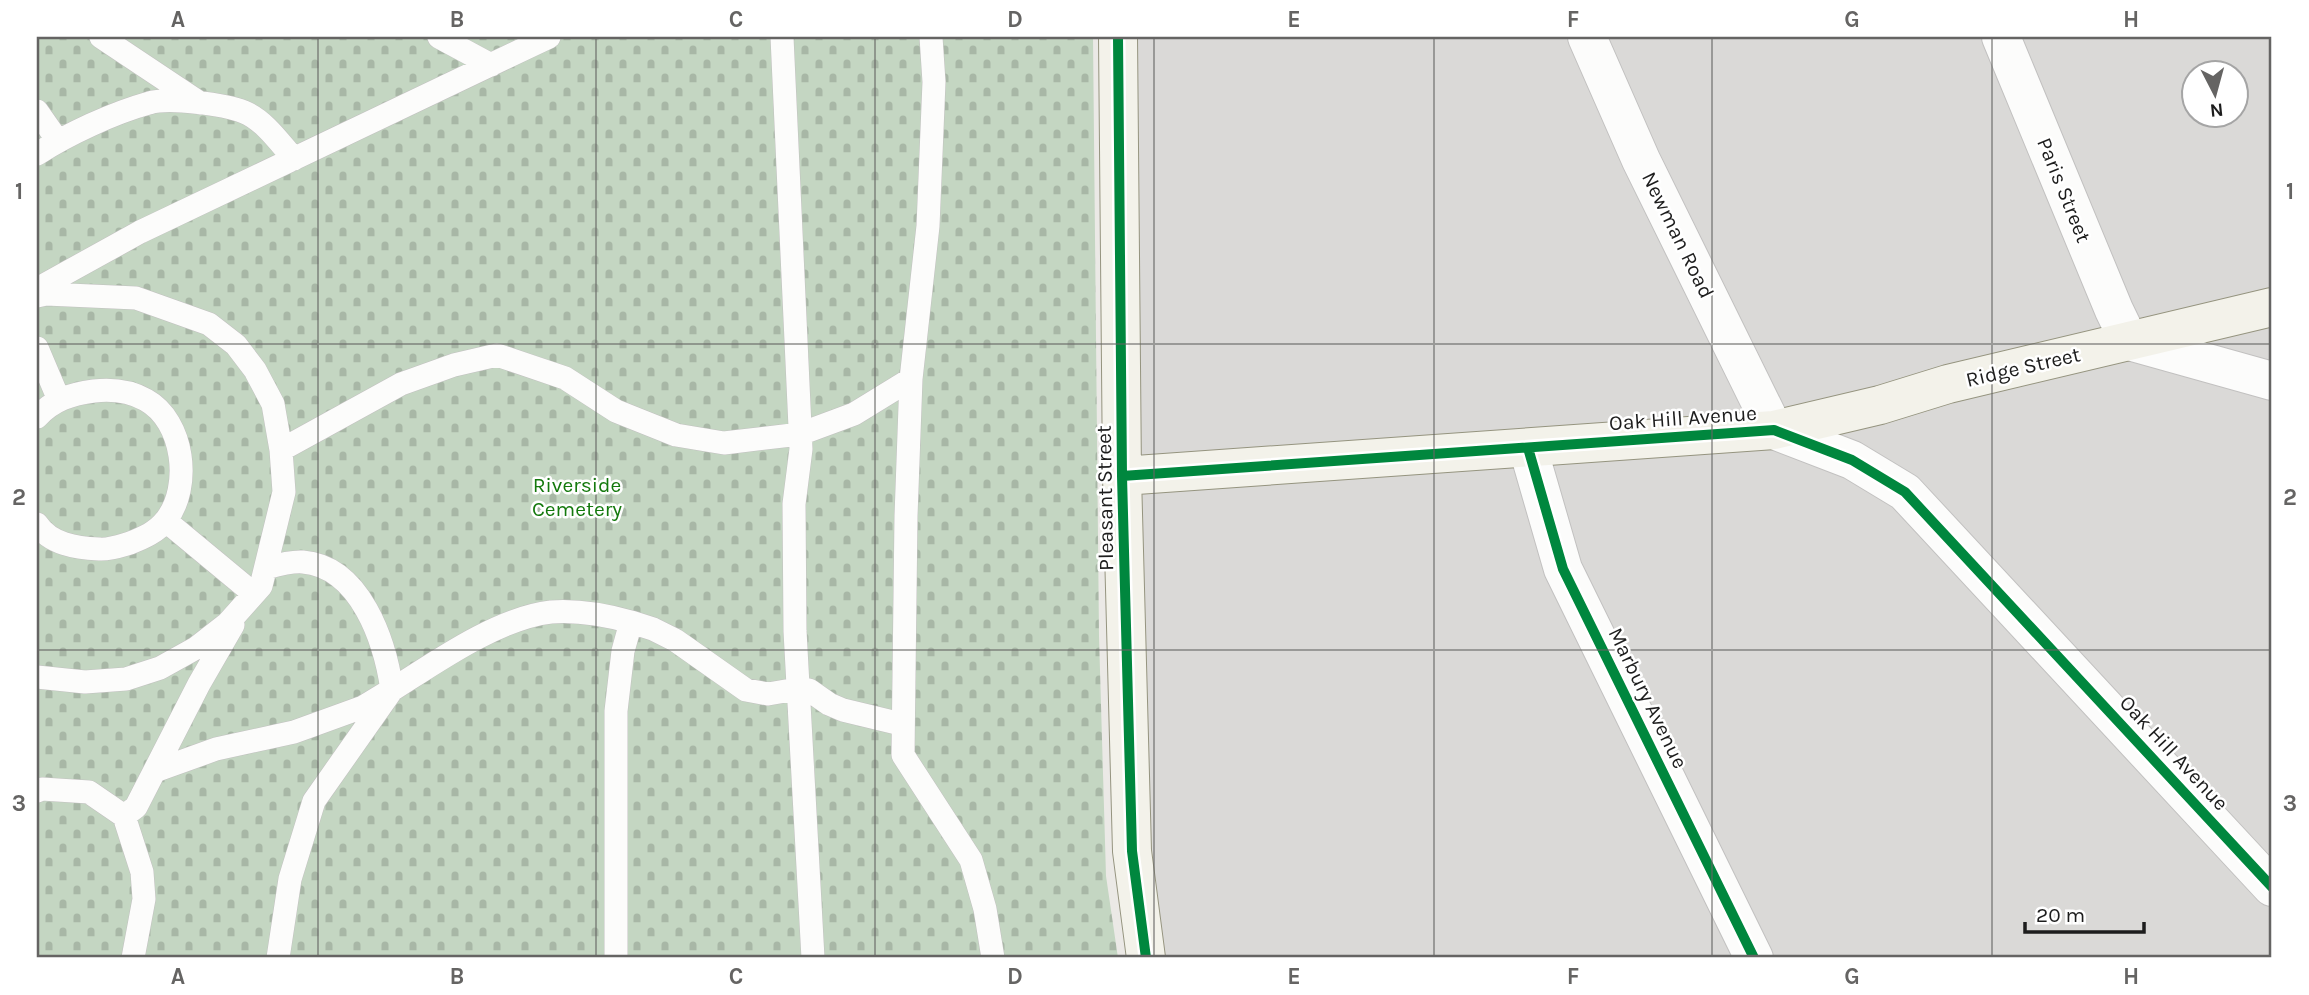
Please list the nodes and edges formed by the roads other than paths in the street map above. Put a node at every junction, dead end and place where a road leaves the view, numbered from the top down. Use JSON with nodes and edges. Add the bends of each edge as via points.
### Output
{"nodes":[{"id":1,"x":101,"y":37,"type":"edge"},
{"id":2,"x":439,"y":37,"type":"edge"},
{"id":3,"x":549,"y":37,"type":"edge"},
{"id":4,"x":782,"y":37,"type":"edge"},
{"id":5,"x":931,"y":37,"type":"edge"},
{"id":6,"x":1118,"y":37,"type":"edge"},
{"id":7,"x":1587,"y":37,"type":"edge"},
{"id":8,"x":2001,"y":37,"type":"edge"},
{"id":9,"x":491,"y":65,"type":"junction"},
{"id":10,"x":200,"y":103,"type":"junction"},
{"id":11,"x":37,"y":111,"type":"edge"},
{"id":12,"x":58,"y":141,"type":"junction"},
{"id":13,"x":37,"y":154,"type":"edge"},
{"id":14,"x":294,"y":159,"type":"junction"},
{"id":15,"x":37,"y":289,"type":"edge"},
{"id":16,"x":37,"y":296,"type":"edge"},
{"id":17,"x":2272,"y":307,"type":"edge"},
{"id":18,"x":2129,"y":341,"type":"junction"},
{"id":19,"x":37,"y":348,"type":"edge"},
{"id":20,"x":911,"y":379,"type":"junction"},
{"id":21,"x":2272,"y":381,"type":"edge"},
{"id":22,"x":59,"y":400,"type":"junction"},
{"id":23,"x":37,"y":417,"type":"edge"},
{"id":24,"x":1774,"y":430,"type":"junction"},
{"id":25,"x":800,"y":434,"type":"junction"},
{"id":26,"x":1528,"y":447,"type":"junction"},
{"id":27,"x":281,"y":450,"type":"junction"},
{"id":28,"x":1122,"y":476,"type":"junction"},
{"id":29,"x":166,"y":521,"type":"junction"},
{"id":30,"x":37,"y":523,"type":"edge"},
{"id":31,"x":266,"y":568,"type":"junction"},
{"id":32,"x":250,"y":598,"type":"junction"},
{"id":33,"x":631,"y":622,"type":"junction"},
{"id":34,"x":37,"y":677,"type":"edge"},
{"id":35,"x":797,"y":689,"type":"junction"},
{"id":36,"x":392,"y":690,"type":"junction"},
{"id":37,"x":901,"y":724,"type":"junction"},
{"id":38,"x":155,"y":771,"type":"junction"},
{"id":39,"x":37,"y":791,"type":"edge"},
{"id":40,"x":124,"y":816,"type":"junction"},
{"id":41,"x":2272,"y":887,"type":"edge"},
{"id":42,"x":133,"y":958,"type":"edge"},
{"id":43,"x":278,"y":958,"type":"edge"},
{"id":44,"x":616,"y":958,"type":"edge"},
{"id":45,"x":813,"y":958,"type":"edge"},
{"id":46,"x":993,"y":958,"type":"edge"},
{"id":47,"x":1146,"y":958,"type":"edge"},
{"id":48,"x":1754,"y":958,"type":"edge"}],
"edges":[{"from":1,"to":10,"type":"lane"},
{"from":2,"to":9,"type":"lane"},
{"from":3,"to":9,"type":"lane"},
{"from":4,"to":25,"type":"lane"},
{"from":5,"to":20,"type":"lane","via":[[934,82],[928,226]]},
{"from":6,"to":28,"type":"street","name":"Pleasant Street"},
{"from":7,"to":24,"type":"street","name":"Newman Road","via":[[1641,160]]},
{"from":8,"to":18,"type":"street","name":"Paris Street"},
{"from":9,"to":14,"type":"lane"},
{"from":10,"to":12,"type":"lane","via":[[151,102]]},
{"from":10,"to":14,"type":"lane","via":[[246,112]]},
{"from":11,"to":12,"type":"lane"},
{"from":12,"to":13,"type":"lane"},
{"from":14,"to":15,"type":"lane","via":[[141,232]]},
{"from":16,"to":27,"type":"lane","via":[[136,298],[209,324],[236,345],[255,370],[273,404]]},
{"from":17,"to":18,"type":"street","name":"Ridge Street"},
{"from":18,"to":21,"type":"street"},
{"from":18,"to":24,"type":"street","name":"Ridge Street"},
{"from":19,"to":22,"type":"lane"},
{"from":20,"to":25,"type":"lane","via":[[854,414]]},
{"from":20,"to":37,"type":"lane"},
{"from":22,"to":23,"type":"lane"},
{"from":22,"to":29,"type":"lane","via":[[78,393],[124,391],[147,400],[164,415],[174,434],[180,467],[177,498]]},
{"from":24,"to":26,"type":"street","name":"Oak Hill Avenue"},
{"from":24,"to":41,"type":"street","name":"Oak Hill Avenue","via":[[1852,460],[1905,492]]},
{"from":25,"to":27,"type":"lane","via":[[724,443],[676,435],[616,411],[565,378],[497,355],[401,384]]},
{"from":25,"to":35,"type":"lane","via":[[794,504]]},
{"from":26,"to":28,"type":"street","name":"Oak Hill Avenue"},
{"from":26,"to":48,"type":"street","name":"Marbury Avenue","via":[[1563,569]]},
{"from":27,"to":31,"type":"lane","via":[[284,492]]},
{"from":28,"to":47,"type":"street","name":"Pleasant Street","via":[[1132,851]]},
{"from":29,"to":30,"type":"lane","via":[[148,536],[103,550],[54,540]]},
{"from":29,"to":32,"type":"lane"},
{"from":31,"to":32,"type":"lane","via":[[261,586]]},
{"from":31,"to":36,"type":"lane","via":[[303,562],[342,577],[376,627]]},
{"from":32,"to":34,"type":"lane","via":[[196,648],[160,668],[126,679],[99,681]]},
{"from":32,"to":38,"type":"lane"},
{"from":33,"to":35,"type":"lane","via":[[675,640],[746,690],[768,694]]},
{"from":33,"to":36,"type":"lane","via":[[550,612],[451,651]]},
{"from":33,"to":44,"type":"lane","via":[[616,711]]},
{"from":35,"to":37,"type":"lane","via":[[809,690],[843,710]]},
{"from":35,"to":45,"type":"lane"},
{"from":36,"to":38,"type":"lane","via":[[363,707],[294,732],[216,749]]},
{"from":36,"to":43,"type":"lane","via":[[314,801],[290,879]]},
{"from":37,"to":46,"type":"lane","via":[[903,755],[971,860]]},
{"from":38,"to":40,"type":"lane","via":[[136,807]]},
{"from":39,"to":40,"type":"lane","via":[[89,792]]},
{"from":40,"to":42,"type":"lane","via":[[142,872],[144,899]]}]}
